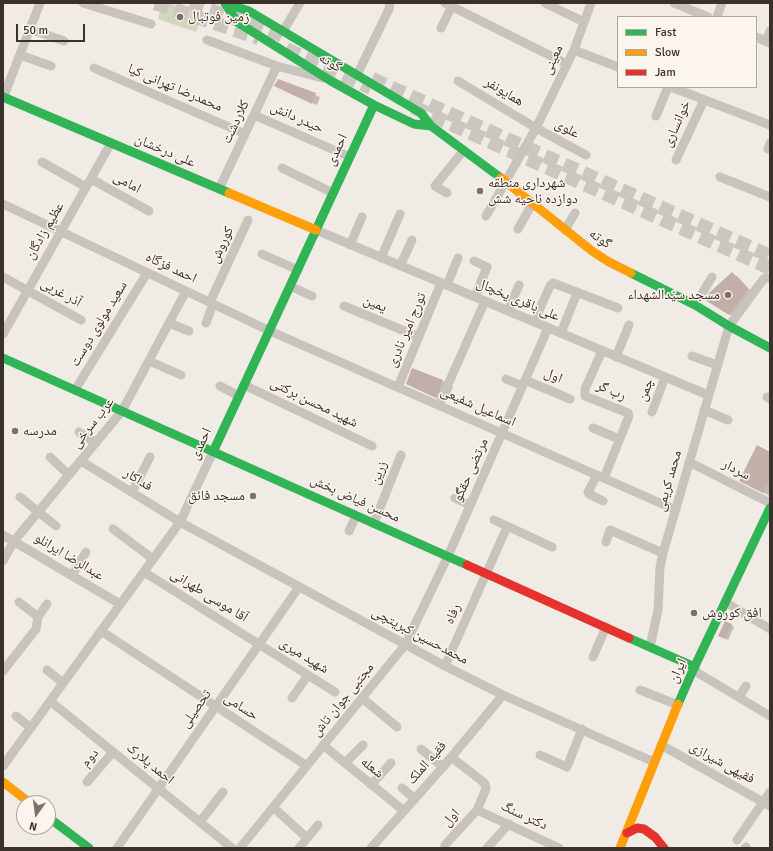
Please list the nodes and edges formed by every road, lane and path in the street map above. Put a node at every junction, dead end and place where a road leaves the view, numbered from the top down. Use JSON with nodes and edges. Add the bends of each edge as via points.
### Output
{"nodes":[{"id":1,"x":40,"y":3,"type":"edge"},
{"id":2,"x":83,"y":3,"type":"edge"},
{"id":3,"x":300,"y":3,"type":"edge"},
{"id":4,"x":390,"y":3,"type":"edge"},
{"id":5,"x":545,"y":3,"type":"edge"},
{"id":6,"x":591,"y":3,"type":"edge"},
{"id":7,"x":674,"y":3,"type":"edge"},
{"id":8,"x":722,"y":3,"type":"edge"},
{"id":9,"x":226,"y":4,"type":"edge"},
{"id":10,"x":449,"y":5,"type":"edge"},
{"id":11,"x":706,"y":16,"type":"edge"},
{"id":12,"x":717,"y":16,"type":"edge"},
{"id":13,"x":584,"y":22,"type":"junction"},
{"id":14,"x":151,"y":24,"type":"dead end"},
{"id":15,"x":441,"y":28,"type":"dead end"},
{"id":16,"x":30,"y":29,"type":"junction"},
{"id":17,"x":283,"y":31,"type":"junction"},
{"id":18,"x":770,"y":31,"type":"edge"},
{"id":19,"x":207,"y":40,"type":"dead end"},
{"id":20,"x":761,"y":40,"type":"edge"},
{"id":21,"x":64,"y":41,"type":"dead end"},
{"id":22,"x":574,"y":50,"type":"junction"},
{"id":23,"x":20,"y":55,"type":"junction"},
{"id":24,"x":567,"y":64,"type":"junction"},
{"id":25,"x":51,"y":66,"type":"dead end"},
{"id":26,"x":277,"y":66,"type":"junction"},
{"id":27,"x":617,"y":67,"type":"edge"},
{"id":28,"x":94,"y":68,"type":"dead end"},
{"id":29,"x":357,"y":75,"type":"junction"},
{"id":30,"x":331,"y":81,"type":"junction"},
{"id":31,"x":458,"y":81,"type":"dead end"},
{"id":32,"x":671,"y":88,"type":"edge"},
{"id":33,"x":674,"y":88,"type":"edge"},
{"id":34,"x":392,"y":96,"type":"junction"},
{"id":35,"x":3,"y":97,"type":"edge"},
{"id":36,"x":704,"y":100,"type":"junction"},
{"id":37,"x":374,"y":105,"type":"junction"},
{"id":38,"x":385,"y":110,"type":"junction"},
{"id":39,"x":254,"y":115,"type":"junction"},
{"id":40,"x":656,"y":116,"type":"dead end"},
{"id":41,"x":770,"y":125,"type":"edge"},
{"id":42,"x":431,"y":126,"type":"junction"},
{"id":43,"x":536,"y":128,"type":"junction"},
{"id":44,"x":245,"y":134,"type":"junction"},
{"id":45,"x":111,"y":143,"type":"junction"},
{"id":46,"x":464,"y":150,"type":"junction"},
{"id":47,"x":586,"y":155,"type":"dead end"},
{"id":48,"x":350,"y":157,"type":"junction"},
{"id":49,"x":676,"y":160,"type":"dead end"},
{"id":50,"x":42,"y":162,"type":"dead end"},
{"id":51,"x":282,"y":168,"type":"dead end"},
{"id":52,"x":720,"y":177,"type":"dead end"},
{"id":53,"x":91,"y":179,"type":"junction"},
{"id":54,"x":505,"y":182,"type":"junction"},
{"id":55,"x":86,"y":188,"type":"junction"},
{"id":56,"x":219,"y":189,"type":"junction"},
{"id":57,"x":333,"y":193,"type":"junction"},
{"id":58,"x":447,"y":193,"type":"dead end"},
{"id":59,"x":770,"y":197,"type":"edge"},
{"id":60,"x":3,"y":204,"type":"edge"},
{"id":61,"x":532,"y":204,"type":"junction"},
{"id":62,"x":149,"y":211,"type":"dead end"},
{"id":63,"x":575,"y":213,"type":"dead end"},
{"id":64,"x":400,"y":214,"type":"dead end"},
{"id":65,"x":486,"y":216,"type":"dead end"},
{"id":66,"x":362,"y":217,"type":"dead end"},
{"id":67,"x":248,"y":220,"type":"dead end"},
{"id":68,"x":316,"y":230,"type":"junction"},
{"id":69,"x":518,"y":230,"type":"dead end"},
{"id":70,"x":565,"y":230,"type":"junction"},
{"id":71,"x":61,"y":232,"type":"junction"},
{"id":72,"x":412,"y":240,"type":"dead end"},
{"id":73,"x":350,"y":245,"type":"junction"},
{"id":74,"x":262,"y":254,"type":"dead end"},
{"id":75,"x":381,"y":258,"type":"junction"},
{"id":76,"x":458,"y":258,"type":"dead end"},
{"id":77,"x":474,"y":261,"type":"dead end"},
{"id":78,"x":400,"y":266,"type":"junction"},
{"id":79,"x":298,"y":270,"type":"junction"},
{"id":80,"x":147,"y":273,"type":"junction"},
{"id":81,"x":3,"y":277,"type":"edge"},
{"id":82,"x":712,"y":277,"type":"dead end"},
{"id":83,"x":770,"y":278,"type":"edge"},
{"id":84,"x":444,"y":284,"type":"junction"},
{"id":85,"x":520,"y":285,"type":"dead end"},
{"id":86,"x":290,"y":286,"type":"junction"},
{"id":87,"x":28,"y":290,"type":"junction"},
{"id":88,"x":186,"y":291,"type":"junction"},
{"id":89,"x":577,"y":293,"type":"junction"},
{"id":90,"x":312,"y":296,"type":"dead end"},
{"id":91,"x":475,"y":297,"type":"junction"},
{"id":92,"x":484,"y":301,"type":"junction"},
{"id":93,"x":212,"y":303,"type":"junction"},
{"id":94,"x":695,"y":305,"type":"junction"},
{"id":95,"x":344,"y":306,"type":"dead end"},
{"id":96,"x":618,"y":308,"type":"dead end"},
{"id":97,"x":508,"y":311,"type":"junction"},
{"id":98,"x":81,"y":320,"type":"dead end"},
{"id":99,"x":169,"y":322,"type":"junction"},
{"id":100,"x":206,"y":322,"type":"dead end"},
{"id":101,"x":534,"y":322,"type":"junction"},
{"id":102,"x":629,"y":325,"type":"dead end"},
{"id":103,"x":729,"y":326,"type":"junction"},
{"id":104,"x":548,"y":328,"type":"junction"},
{"id":105,"x":189,"y":331,"type":"dead end"},
{"id":106,"x":270,"y":331,"type":"junction"},
{"id":107,"x":561,"y":333,"type":"junction"},
{"id":108,"x":3,"y":334,"type":"edge"},
{"id":109,"x":419,"y":337,"type":"junction"},
{"id":110,"x":770,"y":348,"type":"edge"},
{"id":111,"x":602,"y":351,"type":"junction"},
{"id":112,"x":692,"y":356,"type":"dead end"},
{"id":113,"x":616,"y":357,"type":"junction"},
{"id":114,"x":3,"y":358,"type":"edge"},
{"id":115,"x":149,"y":361,"type":"junction"},
{"id":116,"x":717,"y":365,"type":"junction"},
{"id":117,"x":182,"y":375,"type":"dead end"},
{"id":118,"x":665,"y":377,"type":"junction"},
{"id":119,"x":506,"y":379,"type":"dead end"},
{"id":120,"x":524,"y":383,"type":"junction"},
{"id":121,"x":244,"y":385,"type":"junction"},
{"id":122,"x":220,"y":386,"type":"dead end"},
{"id":123,"x":398,"y":387,"type":"junction"},
{"id":124,"x":75,"y":390,"type":"junction"},
{"id":125,"x":708,"y":395,"type":"junction"},
{"id":126,"x":239,"y":396,"type":"junction"},
{"id":127,"x":570,"y":399,"type":"dead end"},
{"id":128,"x":439,"y":405,"type":"junction"},
{"id":129,"x":704,"y":410,"type":"junction"},
{"id":130,"x":122,"y":411,"type":"junction"},
{"id":131,"x":652,"y":412,"type":"dead end"},
{"id":132,"x":728,"y":420,"type":"dead end"},
{"id":133,"x":593,"y":428,"type":"dead end"},
{"id":134,"x":79,"y":432,"type":"dead end"},
{"id":135,"x":502,"y":433,"type":"junction"},
{"id":136,"x":620,"y":439,"type":"junction"},
{"id":137,"x":96,"y":443,"type":"junction"},
{"id":138,"x":372,"y":446,"type":"dead end"},
{"id":139,"x":213,"y":452,"type":"junction"},
{"id":140,"x":401,"y":455,"type":"dead end"},
{"id":141,"x":150,"y":457,"type":"dead end"},
{"id":142,"x":50,"y":458,"type":"dead end"},
{"id":143,"x":81,"y":461,"type":"junction"},
{"id":144,"x":689,"y":462,"type":"junction"},
{"id":145,"x":70,"y":475,"type":"junction"},
{"id":146,"x":600,"y":477,"type":"junction"},
{"id":147,"x":132,"y":492,"type":"junction"},
{"id":148,"x":20,"y":497,"type":"dead end"},
{"id":149,"x":455,"y":498,"type":"dead end"},
{"id":150,"x":603,"y":501,"type":"dead end"},
{"id":151,"x":770,"y":502,"type":"edge"},
{"id":152,"x":470,"y":506,"type":"junction"},
{"id":153,"x":770,"y":508,"type":"edge"},
{"id":154,"x":676,"y":510,"type":"junction"},
{"id":155,"x":38,"y":512,"type":"junction"},
{"id":156,"x":356,"y":516,"type":"junction"},
{"id":157,"x":494,"y":520,"type":"dead end"},
{"id":158,"x":180,"y":522,"type":"junction"},
{"id":159,"x":374,"y":523,"type":"junction"},
{"id":160,"x":56,"y":526,"type":"dead end"},
{"id":161,"x":507,"y":526,"type":"junction"},
{"id":162,"x":113,"y":530,"type":"dead end"},
{"id":163,"x":349,"y":531,"type":"dead end"},
{"id":164,"x":3,"y":534,"type":"edge"},
{"id":165,"x":14,"y":541,"type":"junction"},
{"id":166,"x":606,"y":542,"type":"dead end"},
{"id":167,"x":552,"y":546,"type":"dead end"},
{"id":168,"x":86,"y":552,"type":"dead end"},
{"id":169,"x":663,"y":553,"type":"junction"},
{"id":170,"x":448,"y":556,"type":"junction"},
{"id":171,"x":153,"y":559,"type":"junction"},
{"id":172,"x":3,"y":561,"type":"edge"},
{"id":173,"x":144,"y":572,"type":"junction"},
{"id":174,"x":486,"y":574,"type":"junction"},
{"id":175,"x":72,"y":575,"type":"junction"},
{"id":176,"x":299,"y":587,"type":"junction"},
{"id":177,"x":19,"y":602,"type":"dead end"},
{"id":178,"x":725,"y":602,"type":"junction"},
{"id":179,"x":47,"y":604,"type":"dead end"},
{"id":180,"x":120,"y":604,"type":"junction"},
{"id":181,"x":38,"y":617,"type":"junction"},
{"id":182,"x":606,"y":627,"type":"junction"},
{"id":183,"x":770,"y":630,"type":"edge"},
{"id":184,"x":101,"y":631,"type":"junction"},
{"id":185,"x":259,"y":644,"type":"junction"},
{"id":186,"x":406,"y":645,"type":"junction"},
{"id":187,"x":650,"y":647,"type":"junction"},
{"id":188,"x":593,"y":657,"type":"dead end"},
{"id":189,"x":445,"y":666,"type":"junction"},
{"id":190,"x":694,"y":668,"type":"junction"},
{"id":191,"x":47,"y":670,"type":"dead end"},
{"id":192,"x":3,"y":671,"type":"edge"},
{"id":193,"x":308,"y":675,"type":"junction"},
{"id":194,"x":63,"y":683,"type":"junction"},
{"id":195,"x":746,"y":686,"type":"dead end"},
{"id":196,"x":640,"y":690,"type":"dead end"},
{"id":197,"x":335,"y":692,"type":"dead end"},
{"id":198,"x":503,"y":694,"type":"junction"},
{"id":199,"x":739,"y":697,"type":"junction"},
{"id":200,"x":292,"y":698,"type":"dead end"},
{"id":201,"x":362,"y":698,"type":"junction"},
{"id":202,"x":50,"y":701,"type":"junction"},
{"id":203,"x":678,"y":705,"type":"junction"},
{"id":204,"x":216,"y":706,"type":"junction"},
{"id":205,"x":16,"y":716,"type":"dead end"},
{"id":206,"x":770,"y":716,"type":"edge"},
{"id":207,"x":397,"y":727,"type":"dead end"},
{"id":208,"x":31,"y":728,"type":"junction"},
{"id":209,"x":582,"y":729,"type":"junction"},
{"id":210,"x":363,"y":744,"type":"dead end"},
{"id":211,"x":323,"y":745,"type":"junction"},
{"id":212,"x":661,"y":745,"type":"junction"},
{"id":213,"x":421,"y":749,"type":"dead end"},
{"id":214,"x":113,"y":752,"type":"junction"},
{"id":215,"x":540,"y":755,"type":"dead end"},
{"id":216,"x":451,"y":757,"type":"junction"},
{"id":217,"x":654,"y":762,"type":"junction"},
{"id":218,"x":345,"y":763,"type":"junction"},
{"id":219,"x":391,"y":763,"type":"dead end"},
{"id":220,"x":3,"y":766,"type":"edge"},
{"id":221,"x":306,"y":766,"type":"junction"},
{"id":222,"x":443,"y":767,"type":"junction"},
{"id":223,"x":3,"y":782,"type":"edge"},
{"id":224,"x":87,"y":782,"type":"dead end"},
{"id":225,"x":371,"y":785,"type":"junction"},
{"id":226,"x":158,"y":788,"type":"junction"},
{"id":227,"x":402,"y":788,"type":"dead end"},
{"id":228,"x":223,"y":792,"type":"dead end"},
{"id":229,"x":770,"y":792,"type":"edge"},
{"id":230,"x":20,"y":795,"type":"edge"},
{"id":231,"x":415,"y":799,"type":"junction"},
{"id":232,"x":767,"y":804,"type":"edge"},
{"id":233,"x":273,"y":807,"type":"junction"},
{"id":234,"x":477,"y":810,"type":"junction"},
{"id":235,"x":404,"y":811,"type":"junction"},
{"id":236,"x":200,"y":822,"type":"junction"},
{"id":237,"x":56,"y":823,"type":"edge"},
{"id":238,"x":508,"y":824,"type":"junction"},
{"id":239,"x":318,"y":825,"type":"dead end"},
{"id":240,"x":627,"y":832,"type":"junction"},
{"id":241,"x":307,"y":838,"type":"junction"},
{"id":242,"x":737,"y":840,"type":"dead end"},
{"id":243,"x":445,"y":845,"type":"dead end"},
{"id":244,"x":490,"y":847,"type":"edge"},
{"id":245,"x":89,"y":848,"type":"edge"},
{"id":246,"x":117,"y":848,"type":"edge"},
{"id":247,"x":232,"y":848,"type":"edge"},
{"id":248,"x":240,"y":848,"type":"edge"},
{"id":249,"x":299,"y":848,"type":"edge"},
{"id":250,"x":371,"y":848,"type":"edge"},
{"id":251,"x":559,"y":848,"type":"edge"},
{"id":252,"x":620,"y":848,"type":"edge"},
{"id":253,"x":664,"y":848,"type":"edge"}],
"edges":[{"from":1,"to":16,"type":"street"},
{"from":2,"to":14,"type":"street"},
{"from":3,"to":17,"type":"street"},
{"from":4,"to":29,"type":"street","via":[[389,10]]},
{"from":5,"to":13,"type":"street"},
{"from":6,"to":13,"type":"street","name":"معینی"},
{"from":7,"to":11,"type":"street"},
{"from":8,"to":12,"type":"street"},
{"from":9,"to":17,"type":"street","name":"گوته","via":[[249,11]]},
{"from":9,"to":30,"type":"street","name":"گوته","via":[[237,22]]},
{"from":10,"to":15,"type":"street"},
{"from":10,"to":24,"type":"street"},
{"from":13,"to":22,"type":"street","name":"معینی"},
{"from":16,"to":21,"type":"street"},
{"from":16,"to":23,"type":"street"},
{"from":17,"to":29,"type":"street","name":"گوته"},
{"from":18,"to":20,"type":"street"},
{"from":19,"to":26,"type":"street"},
{"from":22,"to":24,"type":"street","name":"معینی"},
{"from":22,"to":27,"type":"street"},
{"from":23,"to":25,"type":"street"},
{"from":23,"to":35,"type":"street"},
{"from":24,"to":43,"type":"street","name":"معینی"},
{"from":26,"to":30,"type":"street"},
{"from":26,"to":39,"type":"street","name":"کلاردشت"},
{"from":28,"to":44,"type":"street","name":"محمدرضا تهرانی کیا"},
{"from":29,"to":34,"type":"street","name":"گوته"},
{"from":30,"to":37,"type":"street","name":"گوته"},
{"from":31,"to":43,"type":"street","name":"همایونفر"},
{"from":32,"to":40,"type":"street"},
{"from":33,"to":36,"type":"street"},
{"from":34,"to":38,"type":"street","via":[[391,104]]},
{"from":34,"to":42,"type":"street","name":"گوته","via":[[421,113]]},
{"from":35,"to":45,"type":"street","name":"علی درخشان"},
{"from":36,"to":41,"type":"street"},
{"from":36,"to":49,"type":"street","name":"خوانساری"},
{"from":37,"to":38,"type":"street","name":"گوته"},
{"from":37,"to":48,"type":"street","name":"احمدی"},
{"from":38,"to":42,"type":"street","name":"گوته","via":[[414,124]]},
{"from":39,"to":44,"type":"street","name":"کلاردشت"},
{"from":39,"to":48,"type":"street","name":"حیدر دانش"},
{"from":42,"to":46,"type":"street","name":"گوته"},
{"from":43,"to":47,"type":"street","name":"علوی"},
{"from":43,"to":54,"type":"street","name":"معینی"},
{"from":44,"to":56,"type":"street","name":"کلاردشت"},
{"from":45,"to":53,"type":"street","name":"عظیم زادگان"},
{"from":45,"to":56,"type":"street","name":"علی درخشان"},
{"from":46,"to":54,"type":"street","name":"گوته"},
{"from":46,"to":58,"type":"street","via":[[435,186]]},
{"from":48,"to":57,"type":"street","name":"احمدی"},
{"from":50,"to":55,"type":"street"},
{"from":51,"to":57,"type":"street"},
{"from":52,"to":59,"type":"street"},
{"from":53,"to":55,"type":"street","name":"عظیم زادگان"},
{"from":53,"to":62,"type":"street","name":"امامی"},
{"from":54,"to":61,"type":"street","name":"گوته"},
{"from":54,"to":65,"type":"street","name":"معینی"},
{"from":55,"to":71,"type":"street","name":"عظیم زادگان"},
{"from":56,"to":68,"type":"street","name":"علی درخشان"},
{"from":57,"to":68,"type":"street","name":"احمدی"},
{"from":60,"to":71,"type":"street","name":"احمد فزگاه"},
{"from":61,"to":69,"type":"street"},
{"from":61,"to":70,"type":"street","name":"گوته"},
{"from":63,"to":70,"type":"street"},
{"from":64,"to":75,"type":"street"},
{"from":66,"to":73,"type":"street"},
{"from":67,"to":93,"type":"street","name":"کوروش"},
{"from":68,"to":73,"type":"street","name":"علی باقری یخچال"},
{"from":68,"to":79,"type":"street","name":"احمدی"},
{"from":70,"to":94,"type":"street","name":"گوته","via":[[609,262]]},
{"from":71,"to":80,"type":"street","name":"احمد فزگاه"},
{"from":71,"to":87,"type":"street","name":"عظیم زادگان"},
{"from":72,"to":78,"type":"street"},
{"from":73,"to":75,"type":"street","name":"علی باقری یخچال"},
{"from":74,"to":79,"type":"street"},
{"from":75,"to":78,"type":"street","name":"علی باقری یخچال"},
{"from":76,"to":84,"type":"street","name":"تورج امیر نادری"},
{"from":77,"to":91,"type":"street","via":[[487,267]]},
{"from":78,"to":84,"type":"street","name":"علی باقری یخچال"},
{"from":79,"to":86,"type":"street","name":"احمدی"},
{"from":80,"to":88,"type":"street","name":"احمد فزگاه"},
{"from":80,"to":124,"type":"street","name":"سعید مولوی دوست"},
{"from":81,"to":87,"type":"street","name":"آذر غربی"},
{"from":82,"to":94,"type":"street"},
{"from":83,"to":103,"type":"street","name":"محمد کریمی","via":[[762,281]]},
{"from":84,"to":91,"type":"street","name":"علی باقری یخچال"},
{"from":84,"to":109,"type":"street","name":"تورج امیر نادری"},
{"from":85,"to":97,"type":"street"},
{"from":86,"to":90,"type":"street"},
{"from":86,"to":106,"type":"street","name":"احمدی"},
{"from":87,"to":98,"type":"street","name":"آذر غربی"},
{"from":87,"to":108,"type":"street","name":"عظیم زادگان"},
{"from":88,"to":93,"type":"street","name":"احمد فزگاه"},
{"from":88,"to":99,"type":"street","name":"عرب سرخی"},
{"from":89,"to":96,"type":"street"},
{"from":89,"to":101,"type":"street","via":[[551,284]]},
{"from":89,"to":107,"type":"street"},
{"from":91,"to":92,"type":"street","name":"علی باقری یخچال"},
{"from":92,"to":97,"type":"street","name":"علی باقری یخچال"},
{"from":92,"to":128,"type":"street"},
{"from":93,"to":100,"type":"street"},
{"from":93,"to":106,"type":"street","name":"احمد فزگاه"},
{"from":94,"to":103,"type":"street","name":"گوته"},
{"from":95,"to":109,"type":"street","name":"یمین"},
{"from":97,"to":101,"type":"street","name":"علی باقری یخچال"},
{"from":99,"to":105,"type":"street"},
{"from":99,"to":115,"type":"street","name":"عرب سرخی"},
{"from":101,"to":104,"type":"street","name":"علی باقری یخچال"},
{"from":102,"to":113,"type":"street"},
{"from":103,"to":110,"type":"street","name":"گوته"},
{"from":103,"to":116,"type":"street","name":"محمد کریمی"},
{"from":104,"to":107,"type":"street","name":"علی باقری یخچال"},
{"from":104,"to":120,"type":"street","name":"مرتضی حقگو"},
{"from":106,"to":121,"type":"street","name":"احمدی"},
{"from":106,"to":123,"type":"street","name":"اسماعیل شفیعی"},
{"from":107,"to":111,"type":"street","name":"علی باقری یخچال"},
{"from":109,"to":123,"type":"street","name":"تورج امیر نادری"},
{"from":111,"to":113,"type":"street","name":"علی باقری یخچال"},
{"from":111,"to":136,"type":"street","name":"رب گر","via":[[584,392],[586,397],[629,414]]},
{"from":112,"to":116,"type":"street"},
{"from":113,"to":118,"type":"street","name":"علی باقری یخچال"},
{"from":114,"to":124,"type":"street","name":"محسن فیاض بخش"},
{"from":115,"to":117,"type":"street"},
{"from":115,"to":130,"type":"street","name":"عرب سرخی"},
{"from":116,"to":125,"type":"street","name":"محمد کریمی"},
{"from":118,"to":125,"type":"street","name":"علی باقری یخچال"},
{"from":118,"to":131,"type":"street","name":"چمن"},
{"from":119,"to":120,"type":"street"},
{"from":120,"to":127,"type":"street","name":"اول"},
{"from":120,"to":135,"type":"street","name":"مرتضی حقگو"},
{"from":121,"to":126,"type":"street","name":"احمدی"},
{"from":121,"to":138,"type":"street","name":"شهید محسن برکتی"},
{"from":122,"to":126,"type":"street"},
{"from":123,"to":128,"type":"street","name":"اسماعیل شفیعی"},
{"from":124,"to":130,"type":"street","name":"محسن فیاض بخش"},
{"from":125,"to":129,"type":"street","name":"محمد کریمی"},
{"from":126,"to":139,"type":"street","name":"احمدی"},
{"from":128,"to":135,"type":"street","name":"اسماعیل شفیعی"},
{"from":129,"to":132,"type":"street"},
{"from":129,"to":144,"type":"street","name":"محمد کریمی"},
{"from":130,"to":137,"type":"street","name":"عرب سرخی"},
{"from":130,"to":139,"type":"street","name":"محسن فیاض بخش"},
{"from":133,"to":136,"type":"street"},
{"from":134,"to":137,"type":"street"},
{"from":135,"to":146,"type":"street","name":"اسماعیل شفیعی"},
{"from":135,"to":152,"type":"street","name":"مرتضی حقگو"},
{"from":136,"to":146,"type":"street","name":"رب گر"},
{"from":137,"to":143,"type":"street","name":"عرب سرخی"},
{"from":139,"to":156,"type":"street","name":"محسن فیاض بخش"},
{"from":139,"to":158,"type":"street","name":"احمدی"},
{"from":140,"to":159,"type":"street","name":"زرین"},
{"from":141,"to":147,"type":"street"},
{"from":142,"to":145,"type":"street"},
{"from":143,"to":145,"type":"street","name":"عرب سرخی"},
{"from":143,"to":147,"type":"street","name":"فداکار"},
{"from":144,"to":151,"type":"street","name":"سردار"},
{"from":144,"to":154,"type":"street","name":"محمد کریمی"},
{"from":145,"to":155,"type":"street","name":"عرب سرخی"},
{"from":146,"to":150,"type":"street","via":[[588,492]]},
{"from":146,"to":154,"type":"street","name":"اسماعیل شفیعی"},
{"from":147,"to":158,"type":"street","name":"فداکار"},
{"from":148,"to":155,"type":"street"},
{"from":149,"to":152,"type":"street"},
{"from":152,"to":170,"type":"street","name":"مرتضی حقگو"},
{"from":153,"to":178,"type":"street","name":"ایران"},
{"from":154,"to":169,"type":"street","name":"محمد کریمی"},
{"from":155,"to":160,"type":"street"},
{"from":155,"to":165,"type":"street","name":"عرب سرخی"},
{"from":156,"to":159,"type":"street","name":"محسن فیاض بخش"},
{"from":156,"to":163,"type":"street"},
{"from":157,"to":161,"type":"street"},
{"from":158,"to":171,"type":"street","name":"احمدی"},
{"from":158,"to":176,"type":"street","name":"محمدحسین کبریتچی"},
{"from":159,"to":170,"type":"street","name":"محسن فیاض بخش"},
{"from":161,"to":167,"type":"street"},
{"from":161,"to":174,"type":"street","name":"رفاه"},
{"from":162,"to":171,"type":"street"},
{"from":164,"to":165,"type":"street","name":"عبدالرضا ایرانلو"},
{"from":165,"to":172,"type":"street","name":"عرب سرخی"},
{"from":165,"to":175,"type":"street","name":"عبدالرضا ایرانلو"},
{"from":166,"to":169,"type":"street","via":[[610,530]]},
{"from":168,"to":175,"type":"street"},
{"from":169,"to":187,"type":"street","name":"محمد کریمی","via":[[658,610]]},
{"from":170,"to":174,"type":"street","name":"محسن فیاض بخش"},
{"from":170,"to":186,"type":"street","name":"مجتبی جوان تاش"},
{"from":171,"to":173,"type":"street","name":"احمدی"},
{"from":173,"to":180,"type":"street","name":"احمدی"},
{"from":173,"to":185,"type":"street","name":"آقا موسی طهرانی"},
{"from":174,"to":182,"type":"street","name":"محسن فیاض بخش"},
{"from":174,"to":189,"type":"street","name":"رفاه"},
{"from":175,"to":180,"type":"street","name":"عبدالرضا ایرانلو"},
{"from":176,"to":185,"type":"street","name":"تحصیلی"},
{"from":176,"to":186,"type":"street","name":"محمدحسین کبریتچی"},
{"from":177,"to":181,"type":"street"},
{"from":178,"to":183,"type":"street"},
{"from":178,"to":190,"type":"street","name":"ایران"},
{"from":179,"to":181,"type":"street"},
{"from":180,"to":184,"type":"street","name":"احمدی"},
{"from":181,"to":192,"type":"street","via":[[36,629]]},
{"from":182,"to":187,"type":"street","name":"محسن فیاض بخش"},
{"from":182,"to":188,"type":"street"},
{"from":184,"to":194,"type":"street","name":"احمدی"},
{"from":184,"to":204,"type":"street","name":"حسامی"},
{"from":185,"to":193,"type":"street","name":"شهید میری"},
{"from":185,"to":204,"type":"street","name":"تحصیلی"},
{"from":186,"to":189,"type":"street","name":"محمدحسین کبریتچی"},
{"from":186,"to":201,"type":"street","name":"مجتبی جوان تاش"},
{"from":187,"to":190,"type":"street","name":"محسن فیاض بخش"},
{"from":189,"to":198,"type":"street","name":"محمدحسین کبریتچی"},
{"from":190,"to":199,"type":"street"},
{"from":190,"to":203,"type":"street","name":"ایران"},
{"from":191,"to":194,"type":"street"},
{"from":193,"to":197,"type":"street","name":"شهید میری"},
{"from":193,"to":200,"type":"street"},
{"from":194,"to":202,"type":"street","name":"احمدی"},
{"from":195,"to":199,"type":"street"},
{"from":196,"to":203,"type":"street"},
{"from":198,"to":209,"type":"street","name":"محمدحسین کبریتچی"},
{"from":198,"to":216,"type":"street","name":"فقیه الملک"},
{"from":199,"to":206,"type":"street"},
{"from":201,"to":207,"type":"street"},
{"from":201,"to":211,"type":"street","name":"مجتبی جوان تاش"},
{"from":202,"to":208,"type":"street","name":"احمدی"},
{"from":202,"to":214,"type":"street","name":"احمد پلارک"},
{"from":203,"to":212,"type":"street","name":"ایران"},
{"from":204,"to":221,"type":"street","name":"حسامی"},
{"from":204,"to":226,"type":"street","name":"تحصیلی"},
{"from":205,"to":208,"type":"street"},
{"from":208,"to":220,"type":"street","name":"احمدی"},
{"from":209,"to":215,"type":"street","via":[[567,767]]},
{"from":209,"to":217,"type":"street","name":"محمدحسین کبریتچی"},
{"from":210,"to":218,"type":"street"},
{"from":211,"to":218,"type":"street","name":"شعله"},
{"from":211,"to":221,"type":"street","name":"مجتبی جوان تاش"},
{"from":212,"to":217,"type":"street","name":"ایران"},
{"from":212,"to":232,"type":"street","name":"فقیهی شیرازی"},
{"from":213,"to":222,"type":"street"},
{"from":214,"to":224,"type":"street","name":"دوم"},
{"from":214,"to":226,"type":"street","name":"احمد پلارک"},
{"from":216,"to":222,"type":"street","name":"فقیه الملک"},
{"from":216,"to":234,"type":"street","name":"اول","via":[[485,784],[486,789]]},
{"from":217,"to":240,"type":"street","name":"ایران"},
{"from":218,"to":225,"type":"street","name":"شعله"},
{"from":219,"to":225,"type":"street"},
{"from":221,"to":233,"type":"street","name":"مجتبی جوان تاش"},
{"from":222,"to":231,"type":"street","name":"فقیه الملک"},
{"from":223,"to":230,"type":"street"},
{"from":225,"to":235,"type":"street","name":"شعله"},
{"from":226,"to":236,"type":"street","name":"احمد پلارک"},
{"from":226,"to":246,"type":"street","name":"تحصیلی"},
{"from":227,"to":231,"type":"street"},
{"from":228,"to":236,"type":"street"},
{"from":229,"to":232,"type":"street"},
{"from":231,"to":235,"type":"street","name":"فقیه الملک"},
{"from":232,"to":242,"type":"street"},
{"from":233,"to":241,"type":"street"},
{"from":233,"to":248,"type":"street","name":"مجتبی جوان تاش"},
{"from":234,"to":238,"type":"street","name":"دکتر سنگ"},
{"from":234,"to":243,"type":"street","name":"اول"},
{"from":235,"to":250,"type":"street","name":"فقیه الملک"},
{"from":236,"to":247,"type":"street","name":"احمد پلارک"},
{"from":237,"to":245,"type":"street"},
{"from":238,"to":244,"type":"street"},
{"from":238,"to":251,"type":"street","name":"دکتر سنگ"},
{"from":239,"to":241,"type":"street"},
{"from":240,"to":252,"type":"street","name":"ایران"},
{"from":240,"to":253,"type":"street","via":[[637,828],[644,829]]},
{"from":241,"to":249,"type":"street"}]}
